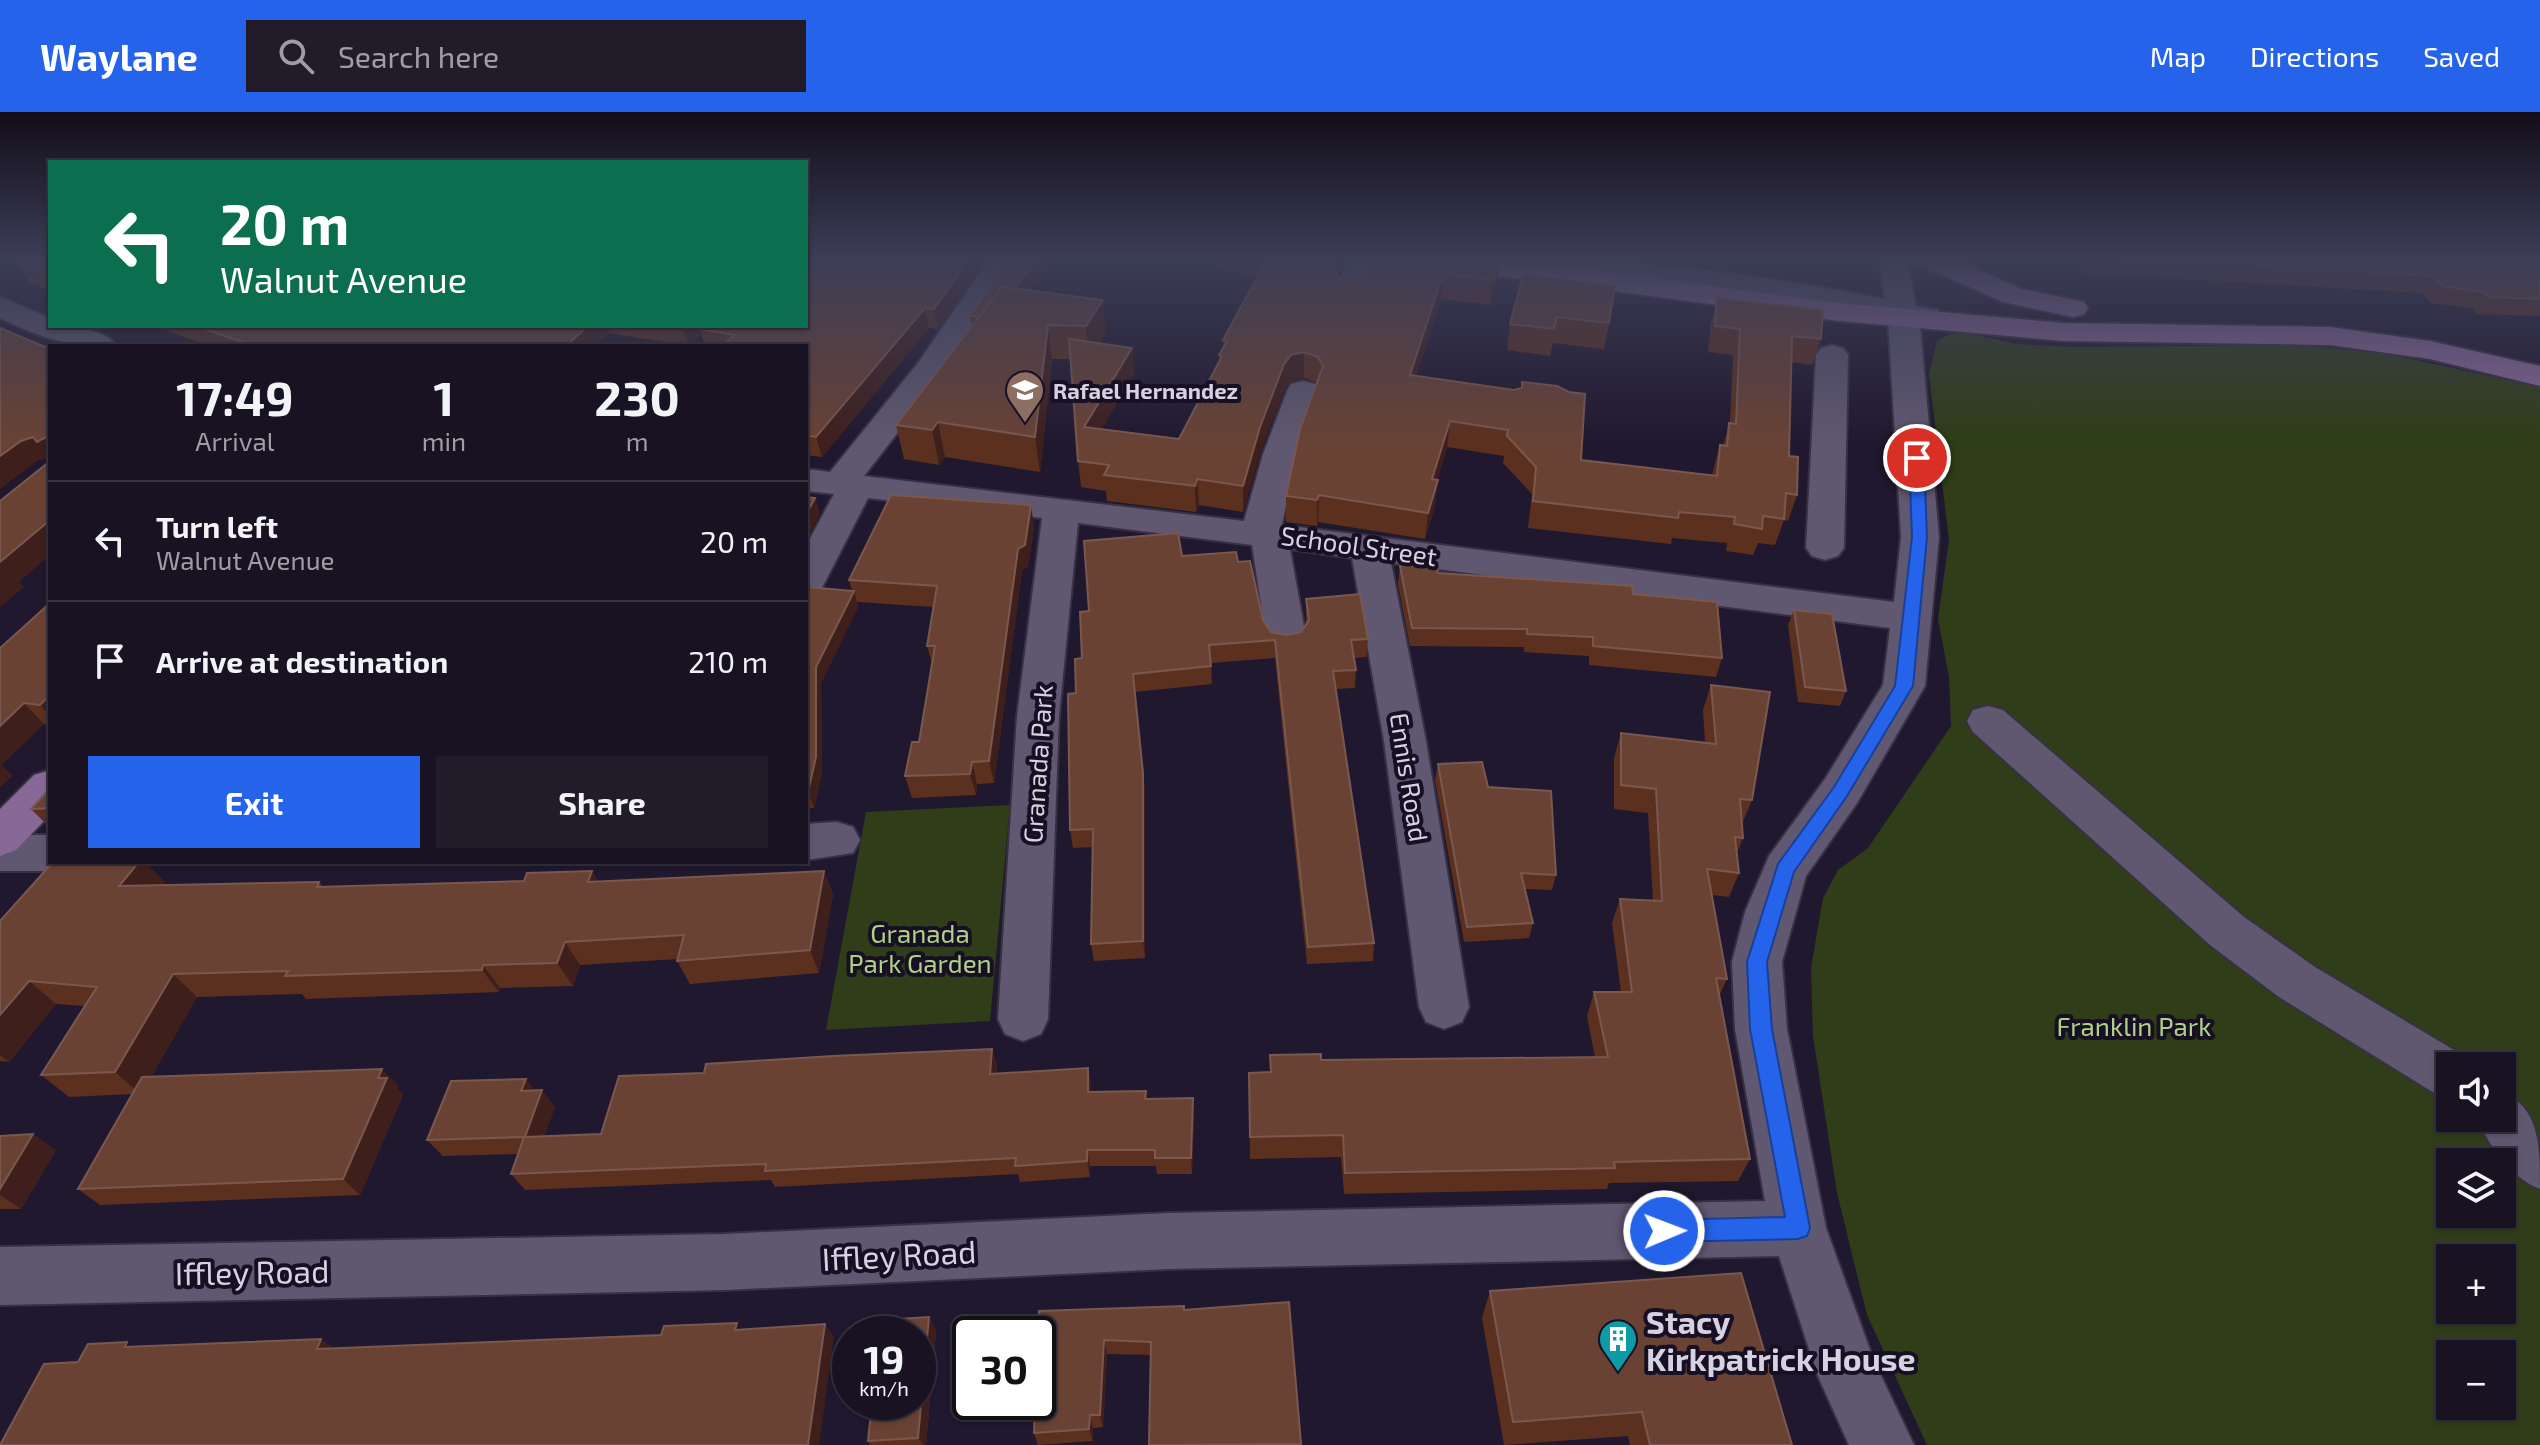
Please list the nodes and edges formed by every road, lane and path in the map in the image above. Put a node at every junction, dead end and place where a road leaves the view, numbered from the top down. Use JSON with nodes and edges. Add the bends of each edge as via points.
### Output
{"nodes":[{"id":1,"x":28,"y":319,"type":"edge"},
{"id":2,"x":964,"y":319,"type":"edge"},
{"id":3,"x":1911,"y":319,"type":"edge"},
{"id":4,"x":2001,"y":319,"type":"edge"},
{"id":5,"x":2297,"y":319,"type":"edge"},
{"id":6,"x":48,"y":327,"type":"edge"},
{"id":7,"x":49,"y":328,"type":"edge"},
{"id":8,"x":95,"y":344,"type":"edge"},
{"id":9,"x":1832,"y":355,"type":"dead end"},
{"id":10,"x":2540,"y":361,"type":"edge"},
{"id":11,"x":2540,"y":376,"type":"edge"},
{"id":12,"x":1303,"y":391,"type":"dead end"},
{"id":13,"x":834,"y":484,"type":"edge"},
{"id":14,"x":1061,"y":510,"type":"junction"},
{"id":15,"x":1264,"y":532,"type":"junction"},
{"id":16,"x":1369,"y":547,"type":"junction"},
{"id":17,"x":1825,"y":548,"type":"dead end"},
{"id":18,"x":808,"y":575,"type":"edge"},
{"id":19,"x":1911,"y":619,"type":"junction"},
{"id":20,"x":1286,"y":637,"type":"edge"},
{"id":21,"x":1988,"y":721,"type":"dead end"},
{"id":22,"x":48,"y":789,"type":"edge"},
{"id":23,"x":0,"y":838,"type":"edge"},
{"id":24,"x":0,"y":853,"type":"edge"},
{"id":25,"x":48,"y":853,"type":"edge"},
{"id":26,"x":1444,"y":1007,"type":"dead end"},
{"id":27,"x":1023,"y":1019,"type":"dead end"},
{"id":28,"x":2436,"y":1066,"type":"edge"},
{"id":29,"x":2516,"y":1106,"type":"edge"},
{"id":30,"x":2540,"y":1114,"type":"edge"},
{"id":31,"x":2515,"y":1132,"type":"edge"},
{"id":32,"x":2540,"y":1163,"type":"edge"},
{"id":33,"x":1798,"y":1228,"type":"junction"},
{"id":34,"x":0,"y":1276,"type":"edge"},
{"id":35,"x":1882,"y":1445,"type":"edge"}],
"edges":[{"from":1,"to":6,"type":"street"},
{"from":2,"to":13,"type":"street","via":[[930,370]]},
{"from":3,"to":19,"type":"street","via":[[1920,537]]},
{"from":4,"to":11,"type":"main road","via":[[2117,335],[2330,336],[2430,350]]},
{"from":5,"to":10,"type":"main road","via":[[2416,334]]},
{"from":7,"to":8,"type":"street"},
{"from":9,"to":17,"type":"street"},
{"from":12,"to":15,"type":"street","via":[[1280,454]]},
{"from":13,"to":14,"type":"street","name":"School Street"},
{"from":13,"to":18,"type":"street"},
{"from":14,"to":15,"type":"street","name":"School Street"},
{"from":14,"to":27,"type":"street","name":"Granada Park","via":[[1038,716]]},
{"from":15,"to":16,"type":"street","name":"School Street"},
{"from":15,"to":20,"type":"street"},
{"from":16,"to":19,"type":"street","name":"School Street","via":[[1637,584],[1854,606]]},
{"from":16,"to":26,"type":"street","name":"Ennis Road","via":[[1405,741]]},
{"from":19,"to":33,"type":"street","via":[[1904,686],[1841,791],[1785,869],[1757,962],[1761,1029]]},
{"from":21,"to":28,"type":"street","via":[[2227,931],[2297,982]]},
{"from":22,"to":23,"type":"main road"},
{"from":24,"to":25,"type":"street"},
{"from":29,"to":30,"type":"street"},
{"from":31,"to":32,"type":"street"},
{"from":33,"to":34,"type":"street","name":"Iffley Road","via":[[1169,1241],[724,1262]]},
{"from":33,"to":35,"type":"street","via":[[1848,1374]]}]}
